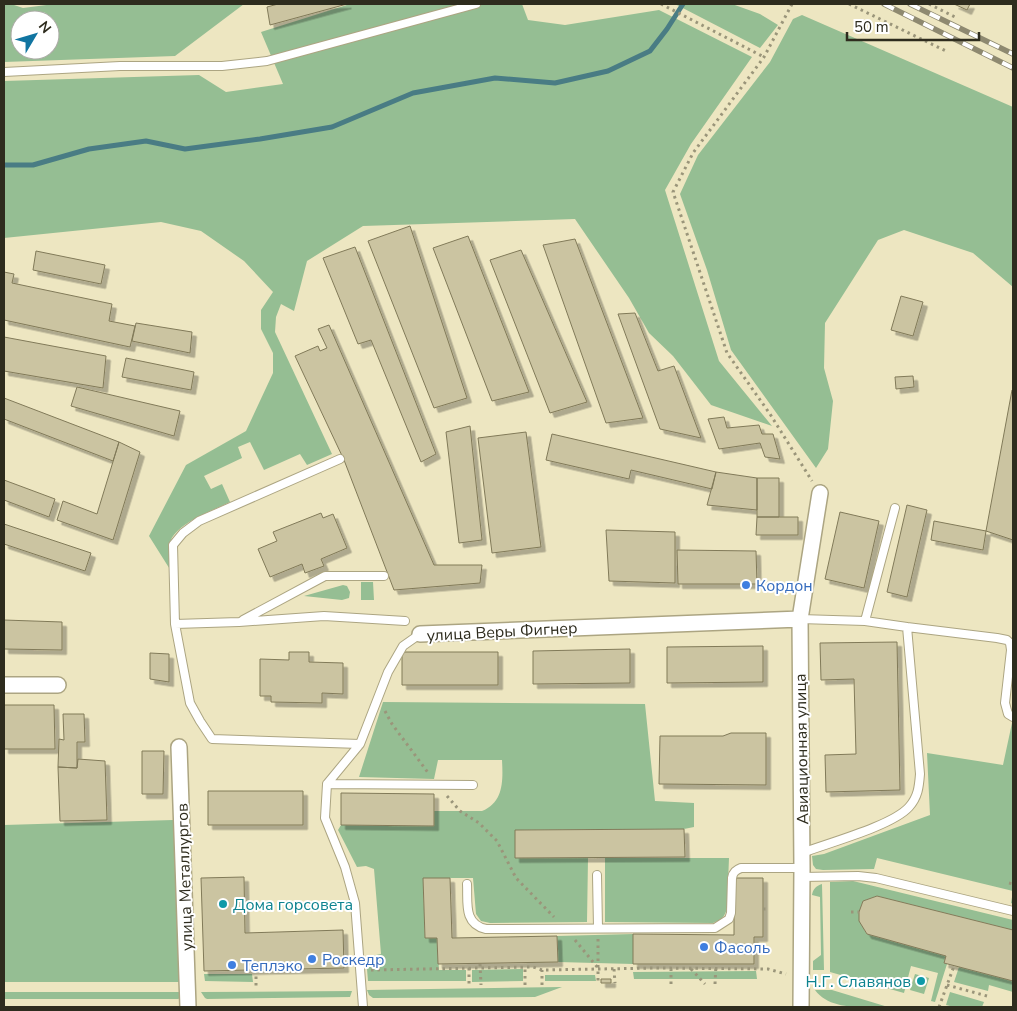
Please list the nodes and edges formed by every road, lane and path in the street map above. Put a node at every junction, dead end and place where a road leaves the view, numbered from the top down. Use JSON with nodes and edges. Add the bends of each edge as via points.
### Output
{"nodes":[{"id":1,"x":476,"y":4,"type":"edge"},
{"id":2,"x":661,"y":4,"type":"edge"},
{"id":3,"x":792,"y":4,"type":"edge"},
{"id":4,"x":850,"y":4,"type":"edge"},
{"id":5,"x":928,"y":4,"type":"edge"},
{"id":6,"x":954,"y":17,"type":"dead end"},
{"id":7,"x":948,"y":52,"type":"dead end"},
{"id":8,"x":764,"y":57,"type":"junction"},
{"id":9,"x":4,"y":72,"type":"edge"},
{"id":10,"x":340,"y":459,"type":"dead end"},
{"id":11,"x":804,"y":471,"type":"dead end"},
{"id":12,"x":820,"y":493,"type":"dead end"},
{"id":13,"x":894,"y":508,"type":"dead end"},
{"id":14,"x":384,"y":576,"type":"dead end"},
{"id":15,"x":800,"y":619,"type":"junction"},
{"id":16,"x":405,"y":621,"type":"dead end"},
{"id":17,"x":866,"y":621,"type":"junction"},
{"id":18,"x":239,"y":622,"type":"junction"},
{"id":19,"x":175,"y":624,"type":"junction"},
{"id":20,"x":907,"y":628,"type":"junction"},
{"id":21,"x":420,"y":634,"type":"joint"},
{"id":22,"x":4,"y":684,"type":"edge"},
{"id":23,"x":58,"y":685,"type":"dead end"},
{"id":24,"x":378,"y":697,"type":"junction"},
{"id":25,"x":1013,"y":717,"type":"edge"},
{"id":26,"x":360,"y":744,"type":"junction"},
{"id":27,"x":179,"y":746,"type":"dead end"},
{"id":28,"x":327,"y":784,"type":"junction"},
{"id":29,"x":438,"y":785,"type":"junction"},
{"id":30,"x":473,"y":785,"type":"dead end"},
{"id":31,"x":802,"y":866,"type":"junction"},
{"id":32,"x":597,"y":875,"type":"dead end"},
{"id":33,"x":467,"y":884,"type":"dead end"},
{"id":34,"x":763,"y":909,"type":"dead end"},
{"id":35,"x":768,"y":909,"type":"dead end"},
{"id":36,"x":851,"y":912,"type":"dead end"},
{"id":37,"x":859,"y":912,"type":"dead end"},
{"id":38,"x":1013,"y":912,"type":"edge"},
{"id":39,"x":598,"y":928,"type":"junction"},
{"id":40,"x":565,"y":929,"type":"junction"},
{"id":41,"x":480,"y":966,"type":"junction"},
{"id":42,"x":716,"y":966,"type":"junction"},
{"id":43,"x":954,"y":966,"type":"dead end"},
{"id":44,"x":525,"y":967,"type":"junction"},
{"id":45,"x":469,"y":968,"type":"junction"},
{"id":46,"x":671,"y":968,"type":"junction"},
{"id":47,"x":690,"y":968,"type":"junction"},
{"id":48,"x":599,"y":969,"type":"junction"},
{"id":49,"x":614,"y":969,"type":"junction"},
{"id":50,"x":256,"y":970,"type":"dead end"},
{"id":51,"x":360,"y":970,"type":"junction"},
{"id":52,"x":542,"y":970,"type":"junction"},
{"id":53,"x":789,"y":974,"type":"dead end"},
{"id":54,"x":598,"y":983,"type":"dead end"},
{"id":55,"x":615,"y":983,"type":"dead end"},
{"id":56,"x":671,"y":984,"type":"dead end"},
{"id":57,"x":705,"y":984,"type":"dead end"},
{"id":58,"x":716,"y":984,"type":"dead end"},
{"id":59,"x":470,"y":985,"type":"dead end"},
{"id":60,"x":481,"y":985,"type":"dead end"},
{"id":61,"x":525,"y":985,"type":"dead end"},
{"id":62,"x":542,"y":985,"type":"dead end"},
{"id":63,"x":947,"y":985,"type":"junction"},
{"id":64,"x":256,"y":988,"type":"dead end"},
{"id":65,"x":987,"y":996,"type":"dead end"},
{"id":66,"x":188,"y":1007,"type":"edge"},
{"id":67,"x":362,"y":1007,"type":"edge"},
{"id":68,"x":801,"y":1007,"type":"edge"},
{"id":69,"x":939,"y":1007,"type":"edge"}],
"edges":[{"from":1,"to":9,"type":"lane","via":[[267,61],[222,66],[120,66]]},
{"from":2,"to":8,"type":"path"},
{"from":3,"to":8,"type":"path"},
{"from":4,"to":7,"type":"path"},
{"from":5,"to":6,"type":"path"},
{"from":8,"to":11,"type":"path","via":[[693,153],[673,192],[726,353],[770,414]]},
{"from":10,"to":19,"type":"lane","via":[[199,521],[183,533],[173,545]]},
{"from":12,"to":15,"type":"street","name":"Авиационная улица"},
{"from":13,"to":17,"type":"lane"},
{"from":14,"to":18,"type":"lane","via":[[325,576]]},
{"from":15,"to":17,"type":"lane"},
{"from":15,"to":21,"type":"street","name":"улица Веры Фигнер"},
{"from":15,"to":31,"type":"street","name":"Авиационная улица"},
{"from":16,"to":18,"type":"lane","via":[[324,616]]},
{"from":17,"to":20,"type":"lane"},
{"from":18,"to":19,"type":"lane"},
{"from":19,"to":26,"type":"lane","via":[[190,703],[212,739]]},
{"from":20,"to":25,"type":"lane","via":[[1007,640],[1011,650],[1005,703],[1008,714]]},
{"from":20,"to":31,"type":"lane","via":[[920,774],[918,793],[910,807],[896,817]]},
{"from":21,"to":24,"type":"lane","name":"улица Веры Фигнер","via":[[403,646]]},
{"from":22,"to":23,"type":"street"},
{"from":24,"to":26,"type":"lane","name":"улица Веры Фигнер"},
{"from":24,"to":29,"type":"path","via":[[392,724]]},
{"from":26,"to":28,"type":"lane","name":"улица Веры Фигнер"},
{"from":27,"to":66,"type":"street","name":"улица Металлургов"},
{"from":28,"to":29,"type":"lane"},
{"from":28,"to":51,"type":"lane","via":[[325,818],[346,867],[355,903]]},
{"from":29,"to":30,"type":"lane"},
{"from":29,"to":40,"type":"path","via":[[460,811],[497,841],[516,878]]},
{"from":31,"to":38,"type":"lane","via":[[876,878]]},
{"from":31,"to":39,"type":"lane","via":[[737,870],[732,878],[729,919],[715,928]]},
{"from":31,"to":68,"type":"street","name":"Авиационная улица"},
{"from":32,"to":39,"type":"lane"},
{"from":33,"to":40,"type":"lane","via":[[468,912],[478,927]]},
{"from":34,"to":35,"type":"path"},
{"from":36,"to":37,"type":"path"},
{"from":39,"to":40,"type":"lane"},
{"from":39,"to":48,"type":"path"},
{"from":40,"to":48,"type":"path"},
{"from":41,"to":44,"type":"path"},
{"from":41,"to":45,"type":"path"},
{"from":41,"to":60,"type":"path"},
{"from":42,"to":47,"type":"path"},
{"from":42,"to":53,"type":"path","via":[[768,969]]},
{"from":42,"to":58,"type":"path"},
{"from":43,"to":63,"type":"path"},
{"from":44,"to":52,"type":"path","via":[[533,964]]},
{"from":44,"to":61,"type":"path"},
{"from":45,"to":51,"type":"path"},
{"from":45,"to":59,"type":"path"},
{"from":46,"to":47,"type":"path"},
{"from":46,"to":49,"type":"path"},
{"from":46,"to":56,"type":"path"},
{"from":47,"to":57,"type":"path"},
{"from":48,"to":49,"type":"path"},
{"from":48,"to":52,"type":"path"},
{"from":48,"to":54,"type":"path"},
{"from":49,"to":55,"type":"path"},
{"from":50,"to":64,"type":"path"},
{"from":51,"to":67,"type":"lane"},
{"from":52,"to":62,"type":"path"},
{"from":63,"to":65,"type":"path"},
{"from":63,"to":69,"type":"path"}]}
